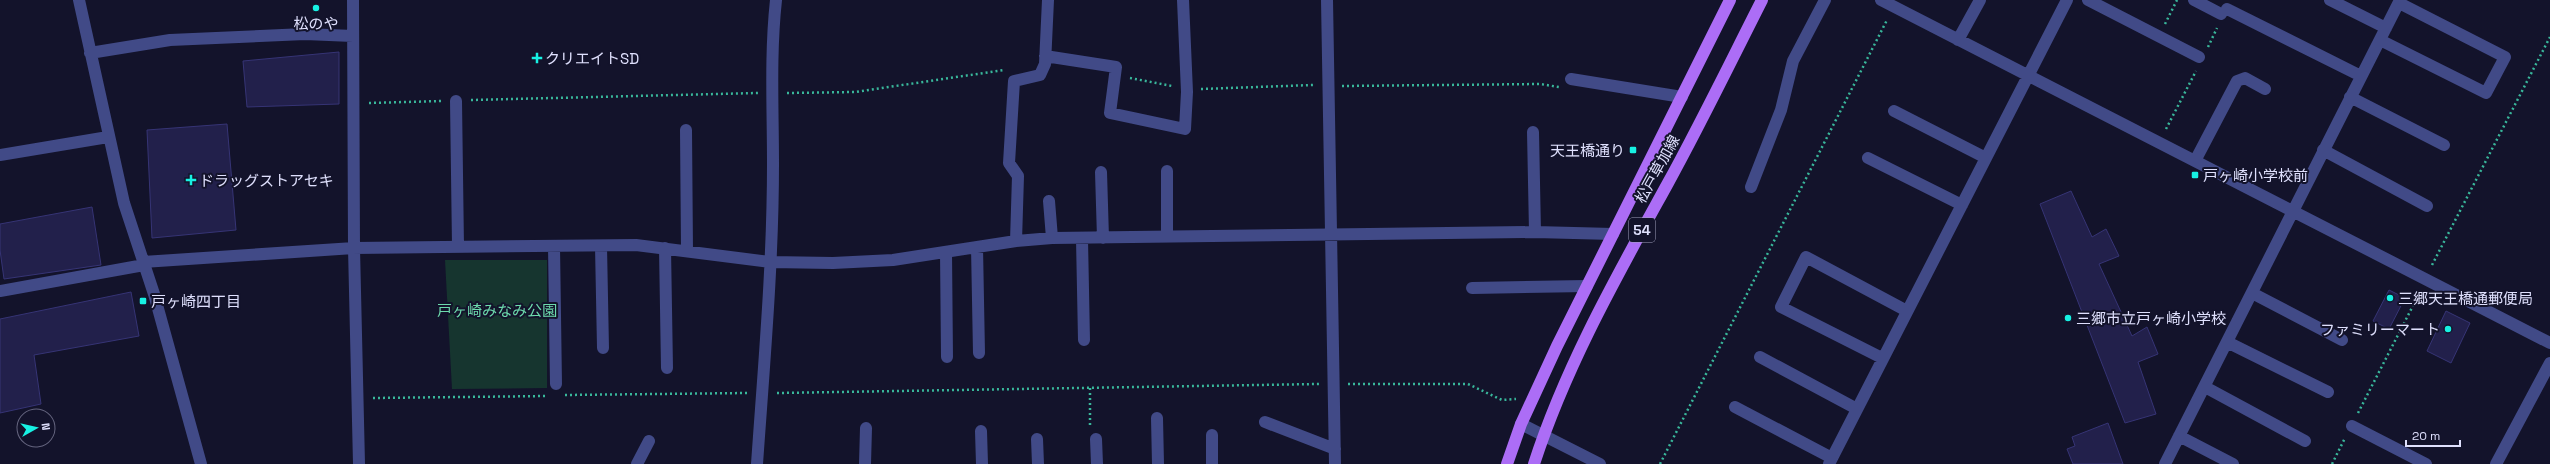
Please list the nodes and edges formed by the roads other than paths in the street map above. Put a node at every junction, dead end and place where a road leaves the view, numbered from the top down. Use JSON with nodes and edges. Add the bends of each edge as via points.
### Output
{"nodes":[{"id":1,"x":79,"y":0,"type":"edge"},
{"id":2,"x":353,"y":0,"type":"edge"},
{"id":3,"x":776,"y":0,"type":"edge"},
{"id":4,"x":1048,"y":0,"type":"edge"},
{"id":5,"x":1183,"y":0,"type":"edge"},
{"id":6,"x":1328,"y":0,"type":"edge"},
{"id":7,"x":1730,"y":0,"type":"edge"},
{"id":8,"x":1762,"y":0,"type":"edge"},
{"id":9,"x":1825,"y":0,"type":"edge"},
{"id":10,"x":1881,"y":0,"type":"edge"},
{"id":11,"x":1980,"y":0,"type":"edge"},
{"id":12,"x":2067,"y":0,"type":"edge"},
{"id":13,"x":2088,"y":0,"type":"edge"},
{"id":14,"x":2194,"y":0,"type":"edge"},
{"id":15,"x":2330,"y":0,"type":"edge"},
{"id":16,"x":2399,"y":1,"type":"edge"},
{"id":17,"x":2386,"y":28,"type":"junction"},
{"id":18,"x":353,"y":36,"type":"junction"},
{"id":19,"x":1958,"y":40,"type":"junction"},
{"id":20,"x":2380,"y":40,"type":"junction"},
{"id":21,"x":90,"y":53,"type":"junction"},
{"id":22,"x":1045,"y":56,"type":"junction"},
{"id":23,"x":2199,"y":57,"type":"dead end"},
{"id":24,"x":2028,"y":76,"type":"junction"},
{"id":25,"x":2361,"y":76,"type":"junction"},
{"id":26,"x":1571,"y":79,"type":"dead end"},
{"id":27,"x":2265,"y":89,"type":"dead end"},
{"id":28,"x":1682,"y":97,"type":"junction"},
{"id":29,"x":2350,"y":97,"type":"junction"},
{"id":30,"x":456,"y":101,"type":"dead end"},
{"id":31,"x":1894,"y":111,"type":"dead end"},
{"id":32,"x":686,"y":130,"type":"dead end"},
{"id":33,"x":1533,"y":132,"type":"dead end"},
{"id":34,"x":108,"y":136,"type":"junction"},
{"id":35,"x":2444,"y":145,"type":"dead end"},
{"id":36,"x":2323,"y":150,"type":"junction"},
{"id":37,"x":0,"y":155,"type":"edge"},
{"id":38,"x":1868,"y":158,"type":"dead end"},
{"id":39,"x":1986,"y":158,"type":"junction"},
{"id":40,"x":2195,"y":162,"type":"junction"},
{"id":41,"x":1167,"y":171,"type":"dead end"},
{"id":42,"x":1101,"y":172,"type":"dead end"},
{"id":43,"x":1751,"y":187,"type":"dead end"},
{"id":44,"x":1049,"y":201,"type":"dead end"},
{"id":45,"x":1962,"y":205,"type":"junction"},
{"id":46,"x":2427,"y":206,"type":"dead end"},
{"id":47,"x":2293,"y":210,"type":"junction"},
{"id":48,"x":1535,"y":232,"type":"junction"},
{"id":49,"x":1613,"y":234,"type":"junction"},
{"id":50,"x":1331,"y":235,"type":"junction"},
{"id":51,"x":1168,"y":237,"type":"junction"},
{"id":52,"x":1052,"y":238,"type":"junction"},
{"id":53,"x":1103,"y":238,"type":"junction"},
{"id":54,"x":1082,"y":239,"type":"junction"},
{"id":55,"x":1016,"y":241,"type":"junction"},
{"id":56,"x":554,"y":246,"type":"junction"},
{"id":57,"x":601,"y":246,"type":"junction"},
{"id":58,"x":977,"y":247,"type":"junction"},
{"id":59,"x":354,"y":248,"type":"junction"},
{"id":60,"x":458,"y":248,"type":"junction"},
{"id":61,"x":665,"y":248,"type":"junction"},
{"id":62,"x":687,"y":251,"type":"junction"},
{"id":63,"x":946,"y":252,"type":"junction"},
{"id":64,"x":770,"y":262,"type":"junction"},
{"id":65,"x":143,"y":263,"type":"junction"},
{"id":66,"x":1587,"y":286,"type":"junction"},
{"id":67,"x":1472,"y":288,"type":"dead end"},
{"id":68,"x":0,"y":292,"type":"edge"},
{"id":69,"x":2252,"y":293,"type":"junction"},
{"id":70,"x":1907,"y":311,"type":"junction"},
{"id":71,"x":1084,"y":340,"type":"dead end"},
{"id":72,"x":2342,"y":340,"type":"dead end"},
{"id":73,"x":2227,"y":342,"type":"junction"},
{"id":74,"x":2550,"y":343,"type":"edge"},
{"id":75,"x":603,"y":348,"type":"dead end"},
{"id":76,"x":979,"y":352,"type":"dead end"},
{"id":77,"x":947,"y":357,"type":"dead end"},
{"id":78,"x":1760,"y":357,"type":"dead end"},
{"id":79,"x":1882,"y":358,"type":"junction"},
{"id":80,"x":2550,"y":363,"type":"edge"},
{"id":81,"x":667,"y":368,"type":"dead end"},
{"id":82,"x":2205,"y":387,"type":"junction"},
{"id":83,"x":555,"y":390,"type":"road end"},
{"id":84,"x":2328,"y":392,"type":"dead end"},
{"id":85,"x":1735,"y":407,"type":"dead end"},
{"id":86,"x":1857,"y":409,"type":"junction"},
{"id":87,"x":1157,"y":418,"type":"dead end"},
{"id":88,"x":1265,"y":422,"type":"dead end"},
{"id":89,"x":1521,"y":424,"type":"junction"},
{"id":90,"x":2352,"y":426,"type":"road end"},
{"id":91,"x":866,"y":428,"type":"dead end"},
{"id":92,"x":981,"y":431,"type":"dead end"},
{"id":93,"x":1212,"y":435,"type":"dead end"},
{"id":94,"x":1543,"y":435,"type":"junction"},
{"id":95,"x":2180,"y":436,"type":"junction"},
{"id":96,"x":1037,"y":439,"type":"dead end"},
{"id":97,"x":1096,"y":439,"type":"road end"},
{"id":98,"x":649,"y":441,"type":"dead end"},
{"id":99,"x":2305,"y":441,"type":"dead end"},
{"id":100,"x":1335,"y":450,"type":"junction"},
{"id":101,"x":1830,"y":461,"type":"edge"},
{"id":102,"x":201,"y":464,"type":"edge"},
{"id":103,"x":358,"y":464,"type":"edge"},
{"id":104,"x":637,"y":464,"type":"edge"},
{"id":105,"x":757,"y":464,"type":"edge"},
{"id":106,"x":865,"y":464,"type":"edge"},
{"id":107,"x":982,"y":464,"type":"edge"},
{"id":108,"x":1038,"y":464,"type":"edge"},
{"id":109,"x":1097,"y":464,"type":"edge"},
{"id":110,"x":1158,"y":464,"type":"edge"},
{"id":111,"x":1212,"y":464,"type":"edge"},
{"id":112,"x":1335,"y":464,"type":"edge"},
{"id":113,"x":1506,"y":464,"type":"edge"},
{"id":114,"x":1534,"y":464,"type":"edge"},
{"id":115,"x":1600,"y":464,"type":"edge"},
{"id":116,"x":2165,"y":464,"type":"edge"},
{"id":117,"x":2233,"y":464,"type":"edge"},
{"id":118,"x":2426,"y":464,"type":"edge"},
{"id":119,"x":2496,"y":464,"type":"edge"}],
"edges":[{"from":1,"to":21,"type":"street"},
{"from":2,"to":18,"type":"street"},
{"from":3,"to":64,"type":"street","via":[[771,44],[773,164]]},
{"from":4,"to":22,"type":"street"},
{"from":5,"to":22,"type":"street","via":[[1187,92],[1185,129],[1110,113],[1116,67]]},
{"from":6,"to":50,"type":"street"},
{"from":7,"to":28,"type":"main road","name":"松戸草加線","number":"54"},
{"from":8,"to":94,"type":"main road","name":"松戸草加線","number":"54","via":[[1702,121],[1576,356]]},
{"from":9,"to":43,"type":"street","via":[[1794,61],[1781,110]]},
{"from":10,"to":19,"type":"street"},
{"from":11,"to":19,"type":"street"},
{"from":12,"to":24,"type":"street"},
{"from":13,"to":23,"type":"street"},
{"from":14,"to":25,"type":"street","via":[[2224,11]]},
{"from":15,"to":17,"type":"street"},
{"from":16,"to":17,"type":"street"},
{"from":16,"to":20,"type":"street","via":[[2505,57],[2486,93]]},
{"from":17,"to":20,"type":"street"},
{"from":18,"to":21,"type":"street","via":[[305,34],[242,39],[170,40]]},
{"from":18,"to":59,"type":"street"},
{"from":19,"to":24,"type":"street"},
{"from":20,"to":25,"type":"street"},
{"from":21,"to":34,"type":"street"},
{"from":22,"to":55,"type":"street","via":[[1040,75],[1014,81],[1009,163],[1018,176]]},
{"from":24,"to":39,"type":"street"},
{"from":24,"to":40,"type":"street"},
{"from":25,"to":29,"type":"street"},
{"from":26,"to":28,"type":"street"},
{"from":27,"to":40,"type":"street","via":[[2245,78],[2237,81]]},
{"from":28,"to":49,"type":"main road","name":"松戸草加線","number":"54"},
{"from":29,"to":35,"type":"street"},
{"from":29,"to":36,"type":"street"},
{"from":30,"to":60,"type":"street"},
{"from":31,"to":39,"type":"street"},
{"from":32,"to":62,"type":"street"},
{"from":33,"to":48,"type":"street"},
{"from":34,"to":37,"type":"street"},
{"from":34,"to":65,"type":"street","via":[[124,203]]},
{"from":36,"to":46,"type":"street"},
{"from":36,"to":47,"type":"street"},
{"from":38,"to":45,"type":"street"},
{"from":39,"to":45,"type":"street"},
{"from":40,"to":47,"type":"street"},
{"from":41,"to":51,"type":"street"},
{"from":42,"to":53,"type":"street"},
{"from":44,"to":52,"type":"street"},
{"from":45,"to":70,"type":"street"},
{"from":47,"to":69,"type":"street"},
{"from":47,"to":74,"type":"street"},
{"from":48,"to":49,"type":"street"},
{"from":48,"to":50,"type":"street"},
{"from":49,"to":66,"type":"main road","name":"松戸草加線","number":"54"},
{"from":50,"to":51,"type":"street"},
{"from":50,"to":100,"type":"street"},
{"from":51,"to":53,"type":"street"},
{"from":52,"to":54,"type":"street"},
{"from":52,"to":55,"type":"street"},
{"from":53,"to":54,"type":"street"},
{"from":54,"to":71,"type":"street"},
{"from":55,"to":58,"type":"street"},
{"from":56,"to":57,"type":"street"},
{"from":56,"to":60,"type":"street"},
{"from":56,"to":83,"type":"street"},
{"from":57,"to":61,"type":"street","via":[[636,245]]},
{"from":57,"to":75,"type":"street"},
{"from":58,"to":63,"type":"street"},
{"from":58,"to":76,"type":"street"},
{"from":59,"to":60,"type":"street"},
{"from":59,"to":65,"type":"street"},
{"from":59,"to":103,"type":"street"},
{"from":61,"to":62,"type":"street"},
{"from":61,"to":81,"type":"street"},
{"from":62,"to":64,"type":"street"},
{"from":63,"to":64,"type":"street","via":[[893,260]]},
{"from":63,"to":77,"type":"street"},
{"from":64,"to":105,"type":"street"},
{"from":65,"to":68,"type":"street"},
{"from":65,"to":102,"type":"street"},
{"from":66,"to":67,"type":"street"},
{"from":66,"to":89,"type":"main road","name":"松戸草加線","number":"54"},
{"from":69,"to":72,"type":"street"},
{"from":69,"to":73,"type":"street"},
{"from":70,"to":79,"type":"street"},
{"from":70,"to":79,"type":"street","via":[[1806,257],[1781,307]]},
{"from":73,"to":82,"type":"street"},
{"from":73,"to":84,"type":"street"},
{"from":78,"to":86,"type":"street"},
{"from":79,"to":86,"type":"street"},
{"from":80,"to":119,"type":"street"},
{"from":82,"to":95,"type":"street"},
{"from":82,"to":99,"type":"street"},
{"from":85,"to":101,"type":"street"},
{"from":86,"to":101,"type":"street"},
{"from":87,"to":110,"type":"street"},
{"from":88,"to":100,"type":"street"},
{"from":89,"to":94,"type":"street"},
{"from":89,"to":113,"type":"main road","name":"松戸草加線","number":"54"},
{"from":90,"to":118,"type":"street"},
{"from":91,"to":106,"type":"street"},
{"from":92,"to":107,"type":"street"},
{"from":93,"to":111,"type":"street"},
{"from":94,"to":114,"type":"main road","name":"松戸草加線","number":"54"},
{"from":94,"to":115,"type":"street"},
{"from":95,"to":116,"type":"street"},
{"from":95,"to":117,"type":"street"},
{"from":96,"to":108,"type":"street"},
{"from":97,"to":109,"type":"street"},
{"from":98,"to":104,"type":"street"},
{"from":100,"to":112,"type":"street"}]}
